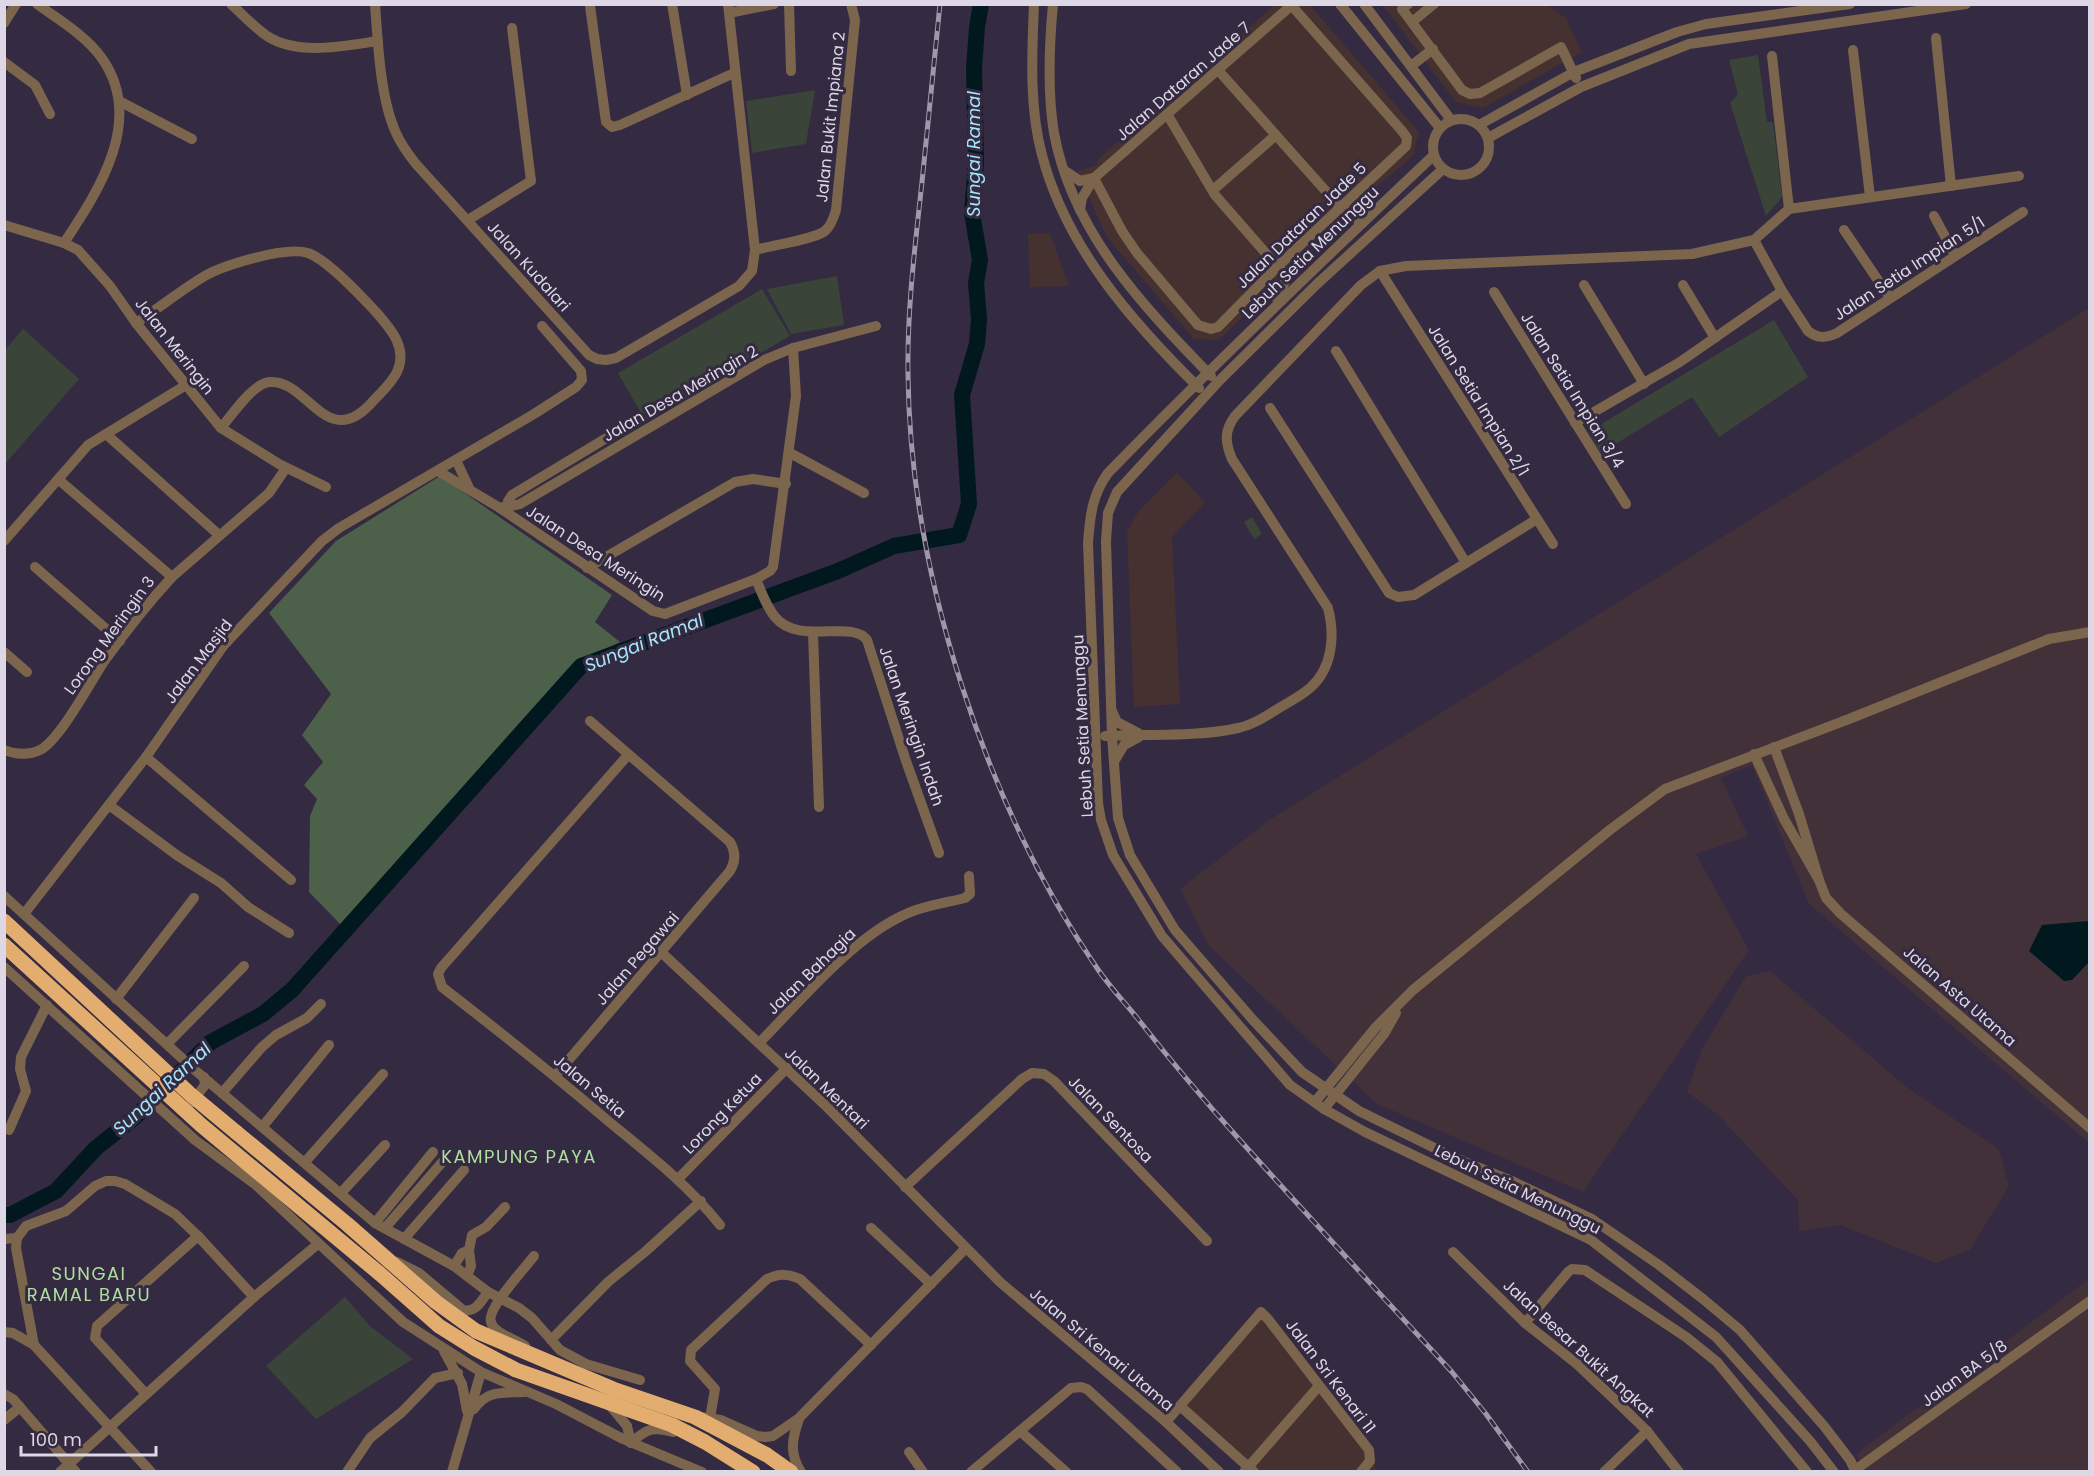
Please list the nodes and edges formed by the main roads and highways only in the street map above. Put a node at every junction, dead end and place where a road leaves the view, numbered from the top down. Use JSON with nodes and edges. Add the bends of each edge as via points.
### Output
{"nodes":[{"id":1,"x":4,"y":921,"type":"edge"},
{"id":2,"x":4,"y":945,"type":"edge"},
{"id":3,"x":753,"y":1472,"type":"edge"},
{"id":4,"x":791,"y":1472,"type":"edge"}],
"edges":[{"from":1,"to":4,"type":"highway","bridge":true,"via":[[190,1094],[436,1302],[476,1331],[613,1389],[702,1418]]},
{"from":2,"to":3,"type":"highway","bridge":true,"via":[[201,1125],[439,1326],[516,1370],[672,1425]]}]}
